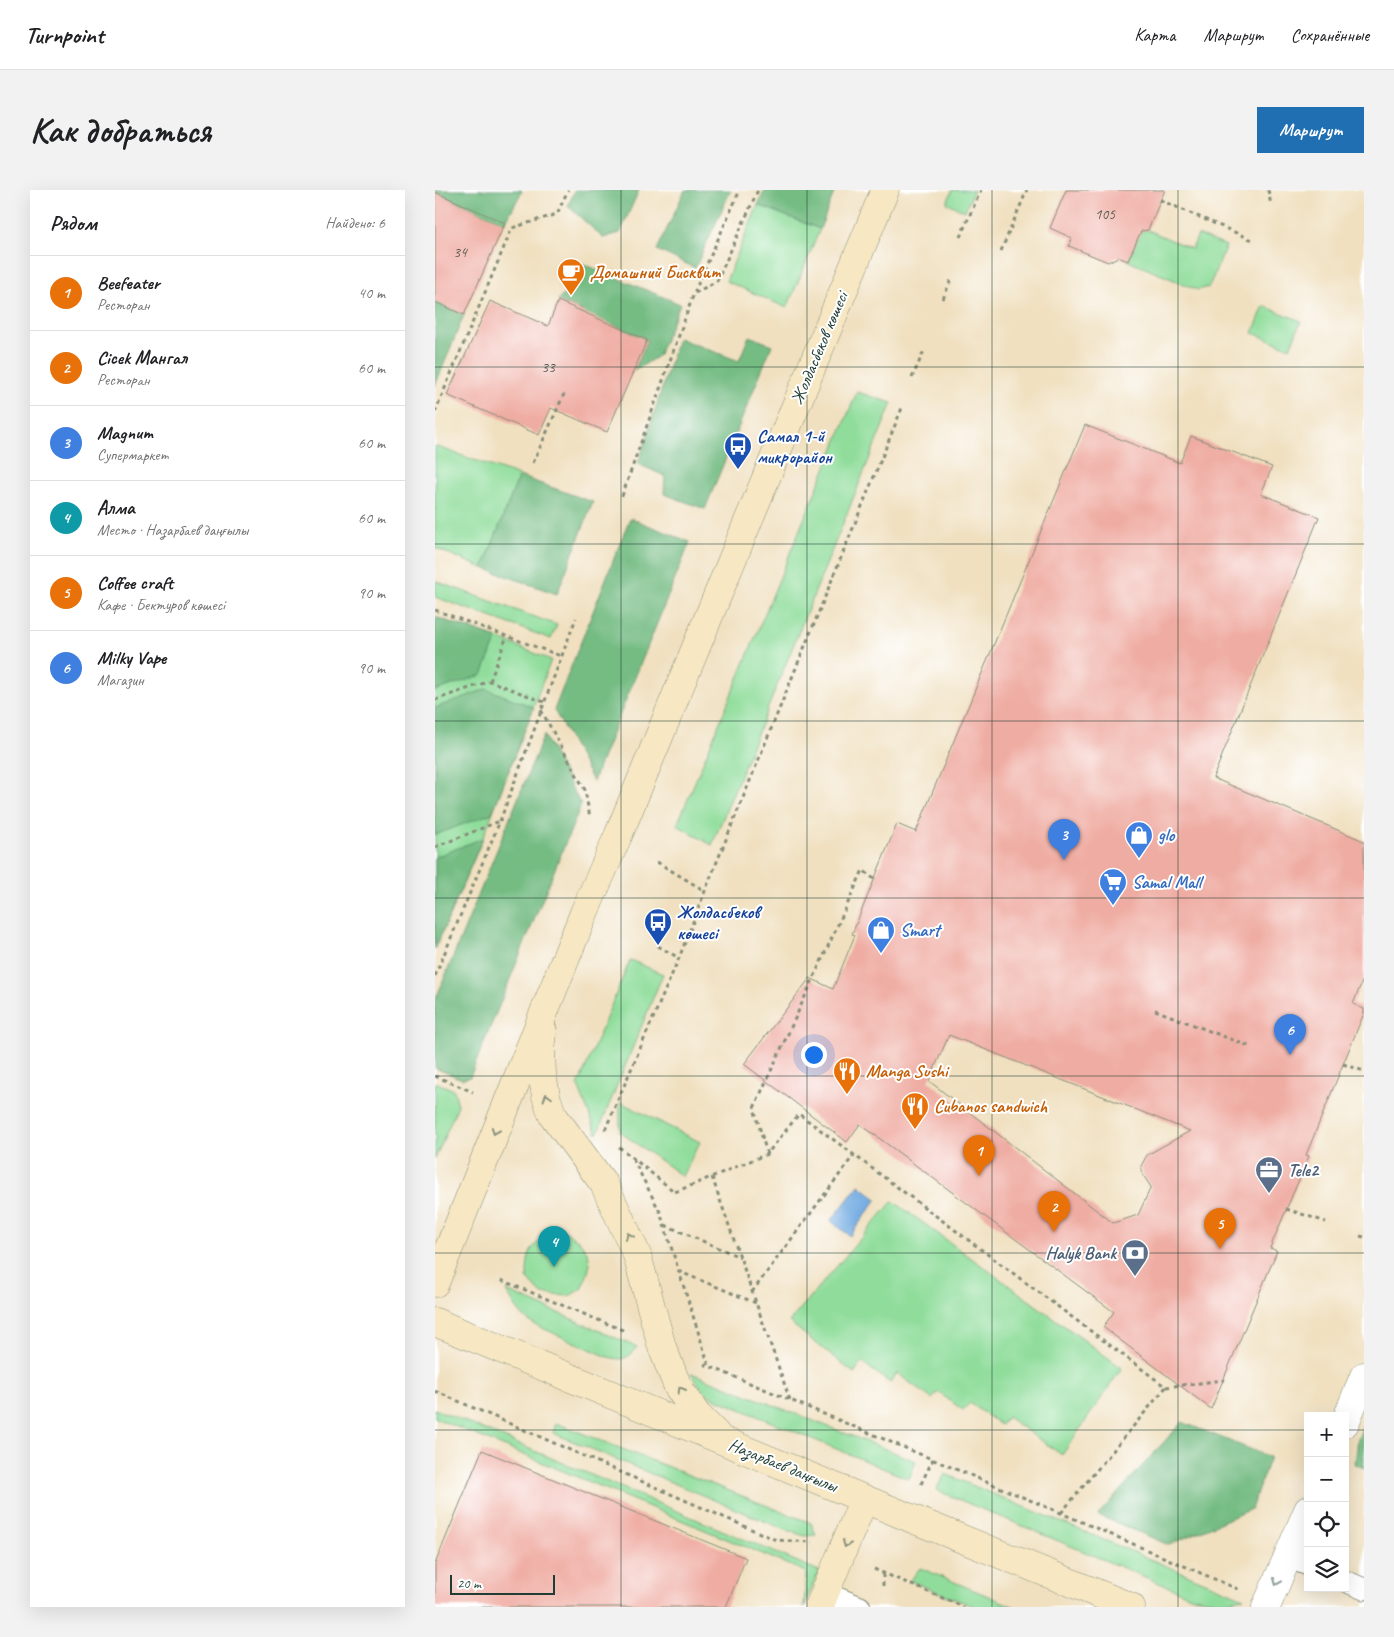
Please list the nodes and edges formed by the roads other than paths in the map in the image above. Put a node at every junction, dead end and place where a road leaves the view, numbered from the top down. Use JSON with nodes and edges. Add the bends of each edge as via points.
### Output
{"nodes":[{"id":1,"x":885,"y":190,"type":"edge"},
{"id":2,"x":547,"y":1005,"type":"junction"},
{"id":3,"x":435,"y":1282,"type":"edge"},
{"id":4,"x":435,"y":1322,"type":"edge"},
{"id":5,"x":1364,"y":1376,"type":"edge"},
{"id":6,"x":1349,"y":1413,"type":"edge"},
{"id":7,"x":722,"y":1440,"type":"junction"},
{"id":8,"x":864,"y":1499,"type":"junction"},
{"id":9,"x":1304,"y":1530,"type":"edge"},
{"id":10,"x":1298,"y":1561,"type":"edge"},
{"id":11,"x":1349,"y":1583,"type":"edge"},
{"id":12,"x":1364,"y":1589,"type":"edge"},
{"id":13,"x":822,"y":1600,"type":"edge"},
{"id":14,"x":861,"y":1607,"type":"edge"},
{"id":15,"x":1131,"y":1607,"type":"edge"},
{"id":16,"x":1266,"y":1607,"type":"edge"}],
"edges":[{"from":1,"to":2,"type":"street","name":"Жолдасбеков көшесі"},
{"from":2,"to":3,"type":"street","name":"Жолдасбеков көшесі","one_way":true},
{"from":7,"to":2,"type":"street","one_way":true,"via":[[697,1415],[679,1388],[662,1347],[637,1254],[618,1212],[604,1184],[553,1114],[542,1074],[541,1051]]},
{"from":4,"to":7,"type":"street","name":"Назарбаев даңғылы"},
{"from":5,"to":6,"type":"street"},
{"from":7,"to":8,"type":"street","name":"Назарбаев даңғылы"},
{"from":8,"to":13,"type":"street","one_way":true},
{"from":8,"to":15,"type":"street","name":"Назарбаев даңғылы"},
{"from":9,"to":10,"type":"street"},
{"from":10,"to":16,"type":"street","one_way":true},
{"from":11,"to":12,"type":"lane"},
{"from":13,"to":14,"type":"lane"}]}
